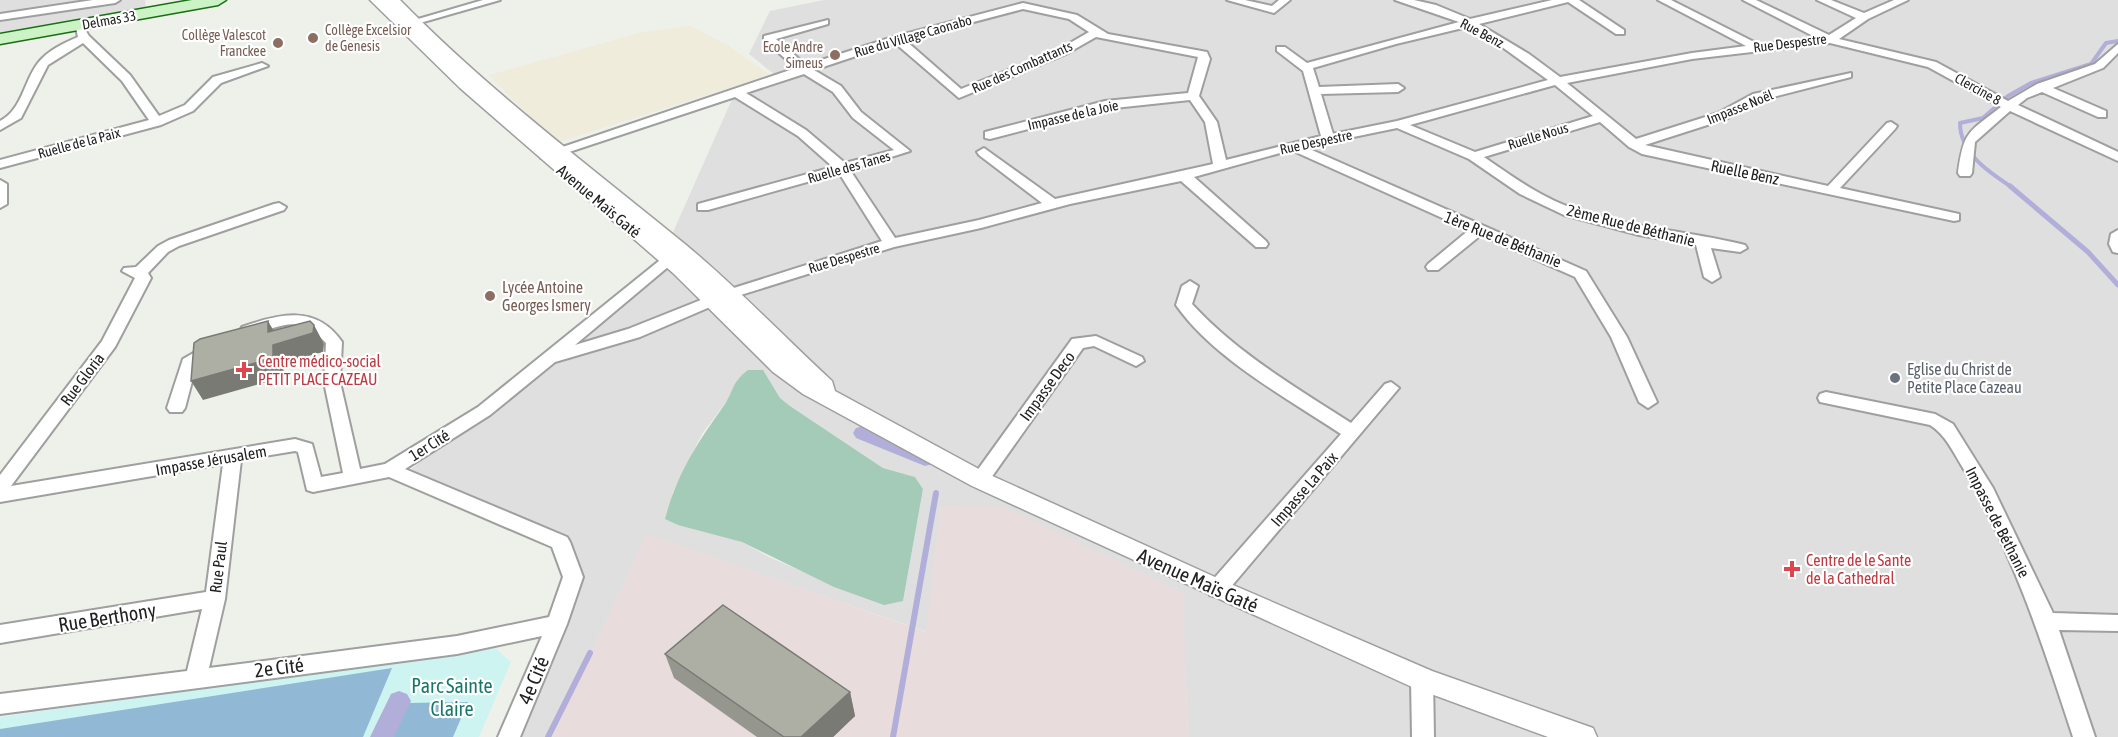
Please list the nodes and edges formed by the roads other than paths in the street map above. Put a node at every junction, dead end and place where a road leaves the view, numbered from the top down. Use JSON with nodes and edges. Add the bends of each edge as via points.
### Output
{"nodes":[{"id":1,"x":115,"y":0,"type":"edge"},
{"id":2,"x":218,"y":0,"type":"edge"},
{"id":3,"x":377,"y":0,"type":"edge"},
{"id":4,"x":392,"y":0,"type":"edge"},
{"id":5,"x":495,"y":0,"type":"edge"},
{"id":6,"x":1232,"y":0,"type":"edge"},
{"id":7,"x":1285,"y":0,"type":"edge"},
{"id":8,"x":1400,"y":0,"type":"edge"},
{"id":9,"x":1565,"y":0,"type":"edge"},
{"id":10,"x":1572,"y":0,"type":"edge"},
{"id":11,"x":1663,"y":0,"type":"edge"},
{"id":12,"x":1748,"y":0,"type":"edge"},
{"id":13,"x":1822,"y":0,"type":"edge"},
{"id":14,"x":1903,"y":0,"type":"edge"},
{"id":15,"x":0,"y":17,"type":"edge"},
{"id":16,"x":1864,"y":17,"type":"junction"},
{"id":17,"x":824,"y":22,"type":"dead end"},
{"id":18,"x":1467,"y":22,"type":"junction"},
{"id":19,"x":411,"y":23,"type":"junction"},
{"id":20,"x":82,"y":32,"type":"junction"},
{"id":21,"x":1620,"y":32,"type":"dead end"},
{"id":22,"x":1095,"y":33,"type":"junction"},
{"id":23,"x":0,"y":39,"type":"edge"},
{"id":24,"x":897,"y":39,"type":"junction"},
{"id":25,"x":1830,"y":40,"type":"junction"},
{"id":26,"x":1756,"y":47,"type":"junction"},
{"id":27,"x":1281,"y":49,"type":"dead end"},
{"id":28,"x":2116,"y":55,"type":"edge"},
{"id":29,"x":262,"y":66,"type":"dead end"},
{"id":30,"x":1305,"y":67,"type":"junction"},
{"id":31,"x":804,"y":69,"type":"junction"},
{"id":32,"x":1847,"y":75,"type":"dead end"},
{"id":33,"x":1557,"y":81,"type":"junction"},
{"id":34,"x":2041,"y":87,"type":"junction"},
{"id":35,"x":1398,"y":88,"type":"dead end"},
{"id":36,"x":1315,"y":91,"type":"junction"},
{"id":37,"x":736,"y":93,"type":"junction"},
{"id":38,"x":1192,"y":96,"type":"junction"},
{"id":39,"x":2005,"y":103,"type":"junction"},
{"id":40,"x":2102,"y":114,"type":"dead end"},
{"id":41,"x":1601,"y":118,"type":"junction"},
{"id":42,"x":157,"y":122,"type":"junction"},
{"id":43,"x":1398,"y":124,"type":"junction"},
{"id":44,"x":0,"y":126,"type":"edge"},
{"id":45,"x":1891,"y":126,"type":"dead end"},
{"id":46,"x":990,"y":135,"type":"dead end"},
{"id":47,"x":1328,"y":139,"type":"junction"},
{"id":48,"x":1634,"y":144,"type":"junction"},
{"id":49,"x":1292,"y":146,"type":"junction"},
{"id":50,"x":984,"y":152,"type":"dead end"},
{"id":51,"x":551,"y":154,"type":"junction"},
{"id":52,"x":1474,"y":156,"type":"junction"},
{"id":53,"x":2118,"y":157,"type":"edge"},
{"id":54,"x":0,"y":164,"type":"edge"},
{"id":55,"x":1220,"y":165,"type":"junction"},
{"id":56,"x":843,"y":169,"type":"junction"},
{"id":57,"x":1965,"y":173,"type":"dead end"},
{"id":58,"x":1184,"y":176,"type":"junction"},
{"id":59,"x":0,"y":184,"type":"edge"},
{"id":60,"x":1831,"y":190,"type":"junction"},
{"id":61,"x":0,"y":204,"type":"edge"},
{"id":62,"x":1052,"y":204,"type":"junction"},
{"id":63,"x":279,"y":207,"type":"dead end"},
{"id":64,"x":703,"y":207,"type":"dead end"},
{"id":65,"x":1954,"y":217,"type":"dead end"},
{"id":66,"x":1478,"y":230,"type":"junction"},
{"id":67,"x":2118,"y":234,"type":"edge"},
{"id":68,"x":891,"y":243,"type":"junction"},
{"id":69,"x":1703,"y":243,"type":"junction"},
{"id":70,"x":1261,"y":244,"type":"dead end"},
{"id":71,"x":1740,"y":248,"type":"dead end"},
{"id":72,"x":2118,"y":249,"type":"edge"},
{"id":73,"x":674,"y":254,"type":"junction"},
{"id":74,"x":1433,"y":267,"type":"dead end"},
{"id":75,"x":1712,"y":277,"type":"dead end"},
{"id":76,"x":1190,"y":286,"type":"dead end"},
{"id":77,"x":721,"y":298,"type":"junction"},
{"id":78,"x":549,"y":358,"type":"junction"},
{"id":79,"x":1136,"y":361,"type":"dead end"},
{"id":80,"x":1391,"y":388,"type":"dead end"},
{"id":81,"x":1826,"y":398,"type":"dead end"},
{"id":82,"x":1648,"y":402,"type":"dead end"},
{"id":83,"x":176,"y":408,"type":"dead end"},
{"id":84,"x":1353,"y":434,"type":"junction"},
{"id":85,"x":233,"y":456,"type":"junction"},
{"id":86,"x":390,"y":470,"type":"junction"},
{"id":87,"x":353,"y":478,"type":"junction"},
{"id":88,"x":980,"y":480,"type":"junction"},
{"id":89,"x":0,"y":488,"type":"edge"},
{"id":90,"x":0,"y":495,"type":"edge"},
{"id":91,"x":1217,"y":589,"type":"junction"},
{"id":92,"x":215,"y":599,"type":"junction"},
{"id":93,"x":2046,"y":621,"type":"junction"},
{"id":94,"x":2118,"y":623,"type":"edge"},
{"id":95,"x":557,"y":624,"type":"junction"},
{"id":96,"x":0,"y":634,"type":"edge"},
{"id":97,"x":196,"y":677,"type":"junction"},
{"id":98,"x":1422,"y":679,"type":"junction"},
{"id":99,"x":0,"y":704,"type":"edge"},
{"id":100,"x":509,"y":737,"type":"edge"},
{"id":101,"x":1423,"y":737,"type":"edge"},
{"id":102,"x":1583,"y":737,"type":"edge"},
{"id":103,"x":2084,"y":737,"type":"edge"}],
"edges":[{"from":1,"to":15,"type":"street"},
{"from":2,"to":20,"type":"main road","name":"Delmas 33"},
{"from":3,"to":19,"type":"street","name":"Avenue Maïs Gaté"},
{"from":4,"to":19,"type":"street","name":"Avenue Maïs Gaté"},
{"from":5,"to":19,"type":"street"},
{"from":6,"to":7,"type":"street","via":[[1274,10]]},
{"from":8,"to":18,"type":"street","name":"Rue Benz"},
{"from":9,"to":18,"type":"street"},
{"from":10,"to":21,"type":"street"},
{"from":11,"to":26,"type":"street"},
{"from":12,"to":25,"type":"street"},
{"from":13,"to":16,"type":"street"},
{"from":14,"to":16,"type":"street","name":"Rue Despestre"},
{"from":16,"to":25,"type":"street","name":"Rue Despestre"},
{"from":17,"to":31,"type":"street","name":"Ruelle des Tanes","via":[[768,38]]},
{"from":18,"to":30,"type":"street"},
{"from":18,"to":33,"type":"street","name":"Rue Benz"},
{"from":19,"to":51,"type":"street","name":"Avenue Maïs Gaté","via":[[445,67]]},
{"from":20,"to":23,"type":"main road","name":"Delmas 33"},
{"from":20,"to":42,"type":"street","via":[[126,78]]},
{"from":20,"to":44,"type":"street","via":[[46,61],[26,103],[9,123]]},
{"from":22,"to":24,"type":"street","name":"Rue du Village Caonabo","via":[[1083,21],[1023,6]]},
{"from":22,"to":24,"type":"street","name":"Rue des Combattants","via":[[1062,52],[959,94]]},
{"from":22,"to":38,"type":"street","name":"Rue du Village Caonabo","via":[[1203,54]]},
{"from":24,"to":31,"type":"street","name":"Rue du Village Caonabo"},
{"from":25,"to":26,"type":"street","name":"Rue Despestre"},
{"from":25,"to":39,"type":"street","name":"Clercine 8","via":[[1932,64]]},
{"from":26,"to":33,"type":"street","name":"Rue Despestre"},
{"from":27,"to":30,"type":"street"},
{"from":28,"to":34,"type":"street","via":[[2099,66]]},
{"from":29,"to":42,"type":"street","name":"Ruelle de la Paix","via":[[217,80],[189,108]]},
{"from":30,"to":36,"type":"street"},
{"from":31,"to":37,"type":"street","name":"Rue du Village Caonabo"},
{"from":31,"to":56,"type":"street","name":"Ruelle des Tanes","via":[[837,89],[856,115],[904,151]]},
{"from":32,"to":48,"type":"street","name":"Impasse Noël","via":[[1757,97],[1722,116]]},
{"from":33,"to":41,"type":"street","name":"Ruelle Benz"},
{"from":33,"to":43,"type":"street","name":"Rue Despestre"},
{"from":34,"to":39,"type":"street"},
{"from":34,"to":40,"type":"street"},
{"from":35,"to":36,"type":"street"},
{"from":36,"to":47,"type":"street"},
{"from":37,"to":51,"type":"street","name":"Rue du Village Caonabo"},
{"from":37,"to":56,"type":"street","via":[[802,133]]},
{"from":38,"to":46,"type":"street","name":"Impasse de la Joie","via":[[1105,105]]},
{"from":38,"to":55,"type":"street","via":[[1211,122]]},
{"from":39,"to":53,"type":"street","name":"Clercine 8"},
{"from":39,"to":57,"type":"street","via":[[1969,141]]},
{"from":41,"to":48,"type":"street","name":"Ruelle Benz"},
{"from":41,"to":52,"type":"street","name":"Ruelle Nous"},
{"from":42,"to":54,"type":"street","name":"Ruelle de la Paix"},
{"from":43,"to":47,"type":"street","name":"Rue Despestre"},
{"from":43,"to":52,"type":"street","name":"2ème Rue de Béthanie"},
{"from":45,"to":60,"type":"street"},
{"from":47,"to":49,"type":"street","name":"Rue Despestre"},
{"from":48,"to":60,"type":"street","name":"Ruelle Benz","via":[[1655,153]]},
{"from":49,"to":55,"type":"street","name":"Rue Despestre"},
{"from":49,"to":66,"type":"street","name":"1ère Rue de Béthanie"},
{"from":50,"to":62,"type":"street"},
{"from":51,"to":73,"type":"street","name":"Avenue Maïs Gaté"},
{"from":52,"to":69,"type":"street","name":"2ème Rue de Béthanie","via":[[1525,191],[1569,212]]},
{"from":55,"to":58,"type":"street","name":"Rue Despestre"},
{"from":56,"to":64,"type":"street","name":"Ruelle des Tanes"},
{"from":56,"to":68,"type":"street"},
{"from":58,"to":62,"type":"street","name":"Rue Despestre"},
{"from":58,"to":70,"type":"street"},
{"from":59,"to":61,"type":"street"},
{"from":60,"to":65,"type":"street","name":"Ruelle Benz"},
{"from":62,"to":68,"type":"street","name":"Rue Despestre"},
{"from":63,"to":89,"type":"street","name":"Rue Gloria","via":[[174,243],[134,271],[142,278],[109,343]]},
{"from":66,"to":74,"type":"street"},
{"from":66,"to":82,"type":"street","name":"1ère Rue de Béthanie","via":[[1581,274],[1618,337]]},
{"from":67,"to":72,"type":"street"},
{"from":68,"to":77,"type":"street","name":"Rue Despestre"},
{"from":69,"to":71,"type":"street","name":"2ème Rue de Béthanie"},
{"from":69,"to":75,"type":"street"},
{"from":73,"to":77,"type":"street","name":"Avenue Maïs Gaté"},
{"from":73,"to":78,"type":"street","name":"1er Cité"},
{"from":76,"to":84,"type":"street","via":[[1184,305],[1197,320],[1270,378]]},
{"from":77,"to":78,"type":"street","name":"Rue Despestre","via":[[634,333]]},
{"from":77,"to":88,"type":"street","name":"Avenue Maïs Gaté","via":[[781,367],[812,392],[825,395]]},
{"from":78,"to":86,"type":"street","name":"1er Cité","via":[[484,411]]},
{"from":79,"to":88,"type":"street","name":"Impasse Deco","via":[[1096,341],[1078,343]]},
{"from":80,"to":84,"type":"street","name":"Impasse La Paix"},
{"from":81,"to":93,"type":"street","name":"Impasse de Béthanie","via":[[1935,420],[1947,428],[1984,488]]},
{"from":83,"to":87,"type":"street","via":[[189,363],[229,338],[286,316],[320,325],[334,342],[332,382]]},
{"from":84,"to":91,"type":"street","name":"Impasse La Paix"},
{"from":85,"to":87,"type":"street","name":"Impasse Jérusalem","via":[[302,445],[306,448],[313,485]]},
{"from":85,"to":90,"type":"street","name":"Impasse Jérusalem"},
{"from":85,"to":92,"type":"street","name":"Rue Paul"},
{"from":86,"to":87,"type":"street","name":"Impasse Jérusalem"},
{"from":86,"to":95,"type":"street","name":"1er Cité","via":[[560,542],[573,577]]},
{"from":88,"to":91,"type":"street","name":"Avenue Maïs Gaté"},
{"from":91,"to":98,"type":"street","name":"Avenue Maïs Gaté"},
{"from":92,"to":96,"type":"street","name":"Rue Berthony"},
{"from":92,"to":97,"type":"street","name":"Rue Paul"},
{"from":93,"to":94,"type":"street"},
{"from":93,"to":103,"type":"street","name":"Impasse de Béthanie"},
{"from":95,"to":97,"type":"street","name":"2e Cité","via":[[457,645]]},
{"from":95,"to":100,"type":"street","name":"4e Cité"},
{"from":97,"to":99,"type":"street","name":"2e Cité"},
{"from":98,"to":101,"type":"street"},
{"from":98,"to":102,"type":"street","name":"Avenue Maïs Gaté"}]}
